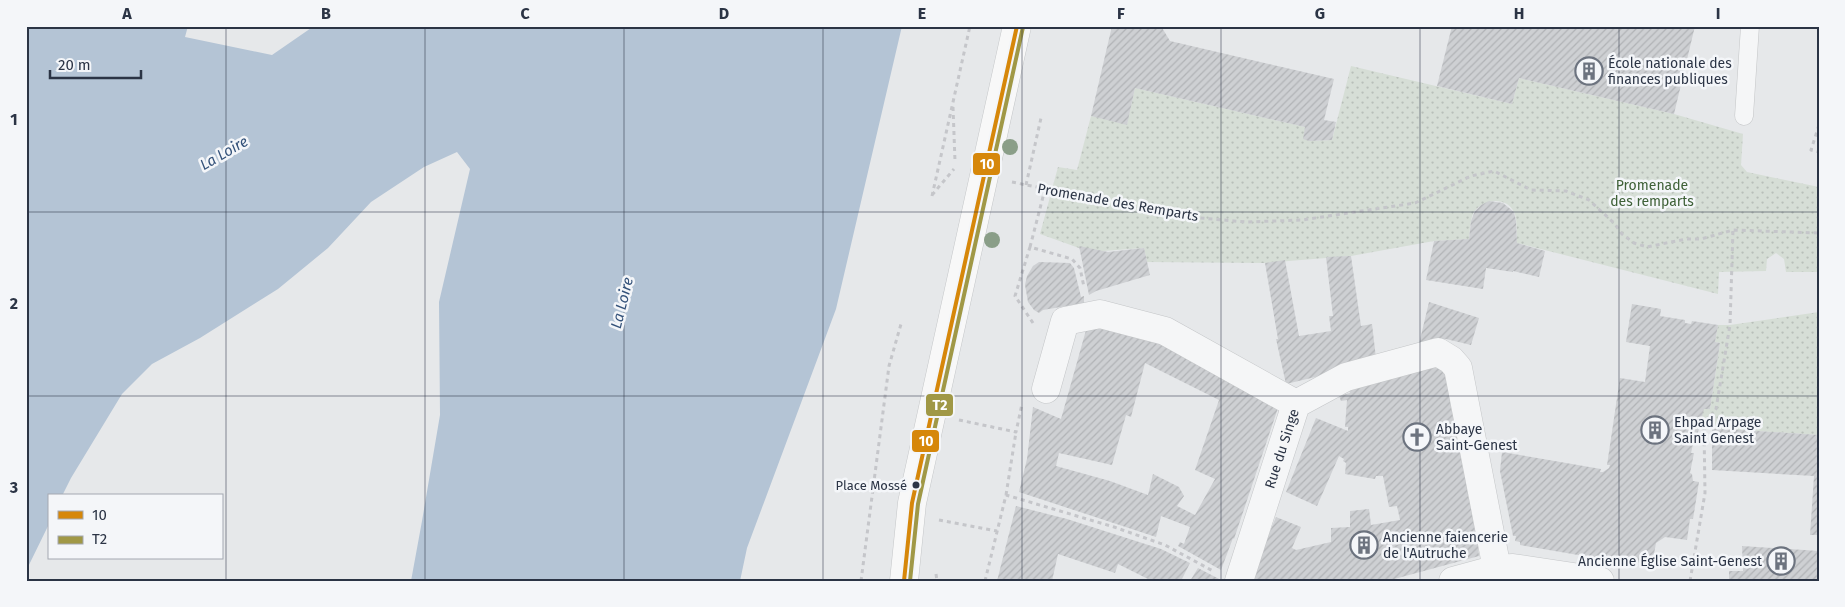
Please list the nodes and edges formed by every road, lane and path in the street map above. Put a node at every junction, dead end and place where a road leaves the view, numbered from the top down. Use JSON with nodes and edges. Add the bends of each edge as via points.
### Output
{"nodes":[{"id":1,"x":970,"y":26,"type":"edge"},
{"id":2,"x":1017,"y":26,"type":"edge"},
{"id":3,"x":1750,"y":26,"type":"edge"},
{"id":4,"x":953,"y":103,"type":"junction"},
{"id":5,"x":1744,"y":116,"type":"dead end"},
{"id":6,"x":1042,"y":118,"type":"dead end"},
{"id":7,"x":1819,"y":125,"type":"edge"},
{"id":8,"x":1819,"y":152,"type":"edge"},
{"id":9,"x":984,"y":176,"type":"junction"},
{"id":10,"x":1026,"y":185,"type":"junction"},
{"id":11,"x":1044,"y":189,"type":"junction"},
{"id":12,"x":1733,"y":230,"type":"junction"},
{"id":13,"x":1819,"y":233,"type":"edge"},
{"id":14,"x":1030,"y":247,"type":"junction"},
{"id":15,"x":1072,"y":259,"type":"dead end"},
{"id":16,"x":901,"y":324,"type":"dead end"},
{"id":17,"x":1037,"y":328,"type":"dead end"},
{"id":18,"x":1046,"y":389,"type":"dead end"},
{"id":19,"x":1022,"y":403,"type":"dead end"},
{"id":20,"x":1296,"y":404,"type":"junction"},
{"id":21,"x":957,"y":419,"type":"dead end"},
{"id":22,"x":1016,"y":432,"type":"junction"},
{"id":23,"x":1006,"y":495,"type":"junction"},
{"id":24,"x":939,"y":520,"type":"dead end"},
{"id":25,"x":997,"y":531,"type":"junction"},
{"id":26,"x":1497,"y":569,"type":"junction"},
{"id":27,"x":1228,"y":577,"type":"edge"},
{"id":28,"x":861,"y":581,"type":"edge"},
{"id":29,"x":904,"y":581,"type":"edge"},
{"id":30,"x":985,"y":581,"type":"edge"},
{"id":31,"x":1453,"y":581,"type":"edge"},
{"id":32,"x":1600,"y":581,"type":"edge"},
{"id":33,"x":1690,"y":581,"type":"edge"}],
"edges":[{"from":1,"to":4,"type":"path"},
{"from":2,"to":9,"type":"main road"},
{"from":3,"to":5,"type":"lane"},
{"from":4,"to":4,"type":"path","via":[[951,112],[932,196],[956,167]]},
{"from":6,"to":10,"type":"path"},
{"from":7,"to":8,"type":"path","via":[[1811,150]]},
{"from":9,"to":10,"type":"path","name":"Promenade des Remparts"},
{"from":9,"to":29,"type":"main road","via":[[912,503]]},
{"from":10,"to":11,"type":"path","name":"Promenade des Remparts"},
{"from":11,"to":12,"type":"path","name":"Promenade des Remparts","via":[[1178,216],[1246,222],[1302,220],[1415,203],[1471,176],[1494,171],[1530,190],[1566,191],[1589,200],[1634,244],[1648,248]]},
{"from":11,"to":14,"type":"path"},
{"from":12,"to":13,"type":"path","name":"Promenade des Remparts"},
{"from":12,"to":33,"type":"path","via":[[1730,326],[1716,409],[1704,427],[1705,493]]},
{"from":14,"to":15,"type":"path"},
{"from":14,"to":17,"type":"path","via":[[1016,296]]},
{"from":16,"to":28,"type":"path","via":[[889,366]]},
{"from":18,"to":20,"type":"street","via":[[1065,321],[1100,314],[1165,331]]},
{"from":19,"to":22,"type":"path"},
{"from":20,"to":26,"type":"street","name":"Rue du Singe","via":[[1346,377],[1438,352],[1451,360],[1458,368]]},
{"from":20,"to":27,"type":"street","name":"Rue du Singe"},
{"from":21,"to":22,"type":"path"},
{"from":22,"to":23,"type":"path"},
{"from":23,"to":25,"type":"path"},
{"from":23,"to":27,"type":"path","via":[[1165,545]]},
{"from":24,"to":25,"type":"path"},
{"from":25,"to":30,"type":"path"},
{"from":26,"to":31,"type":"street"},
{"from":26,"to":32,"type":"street","via":[[1513,568]]}]}
